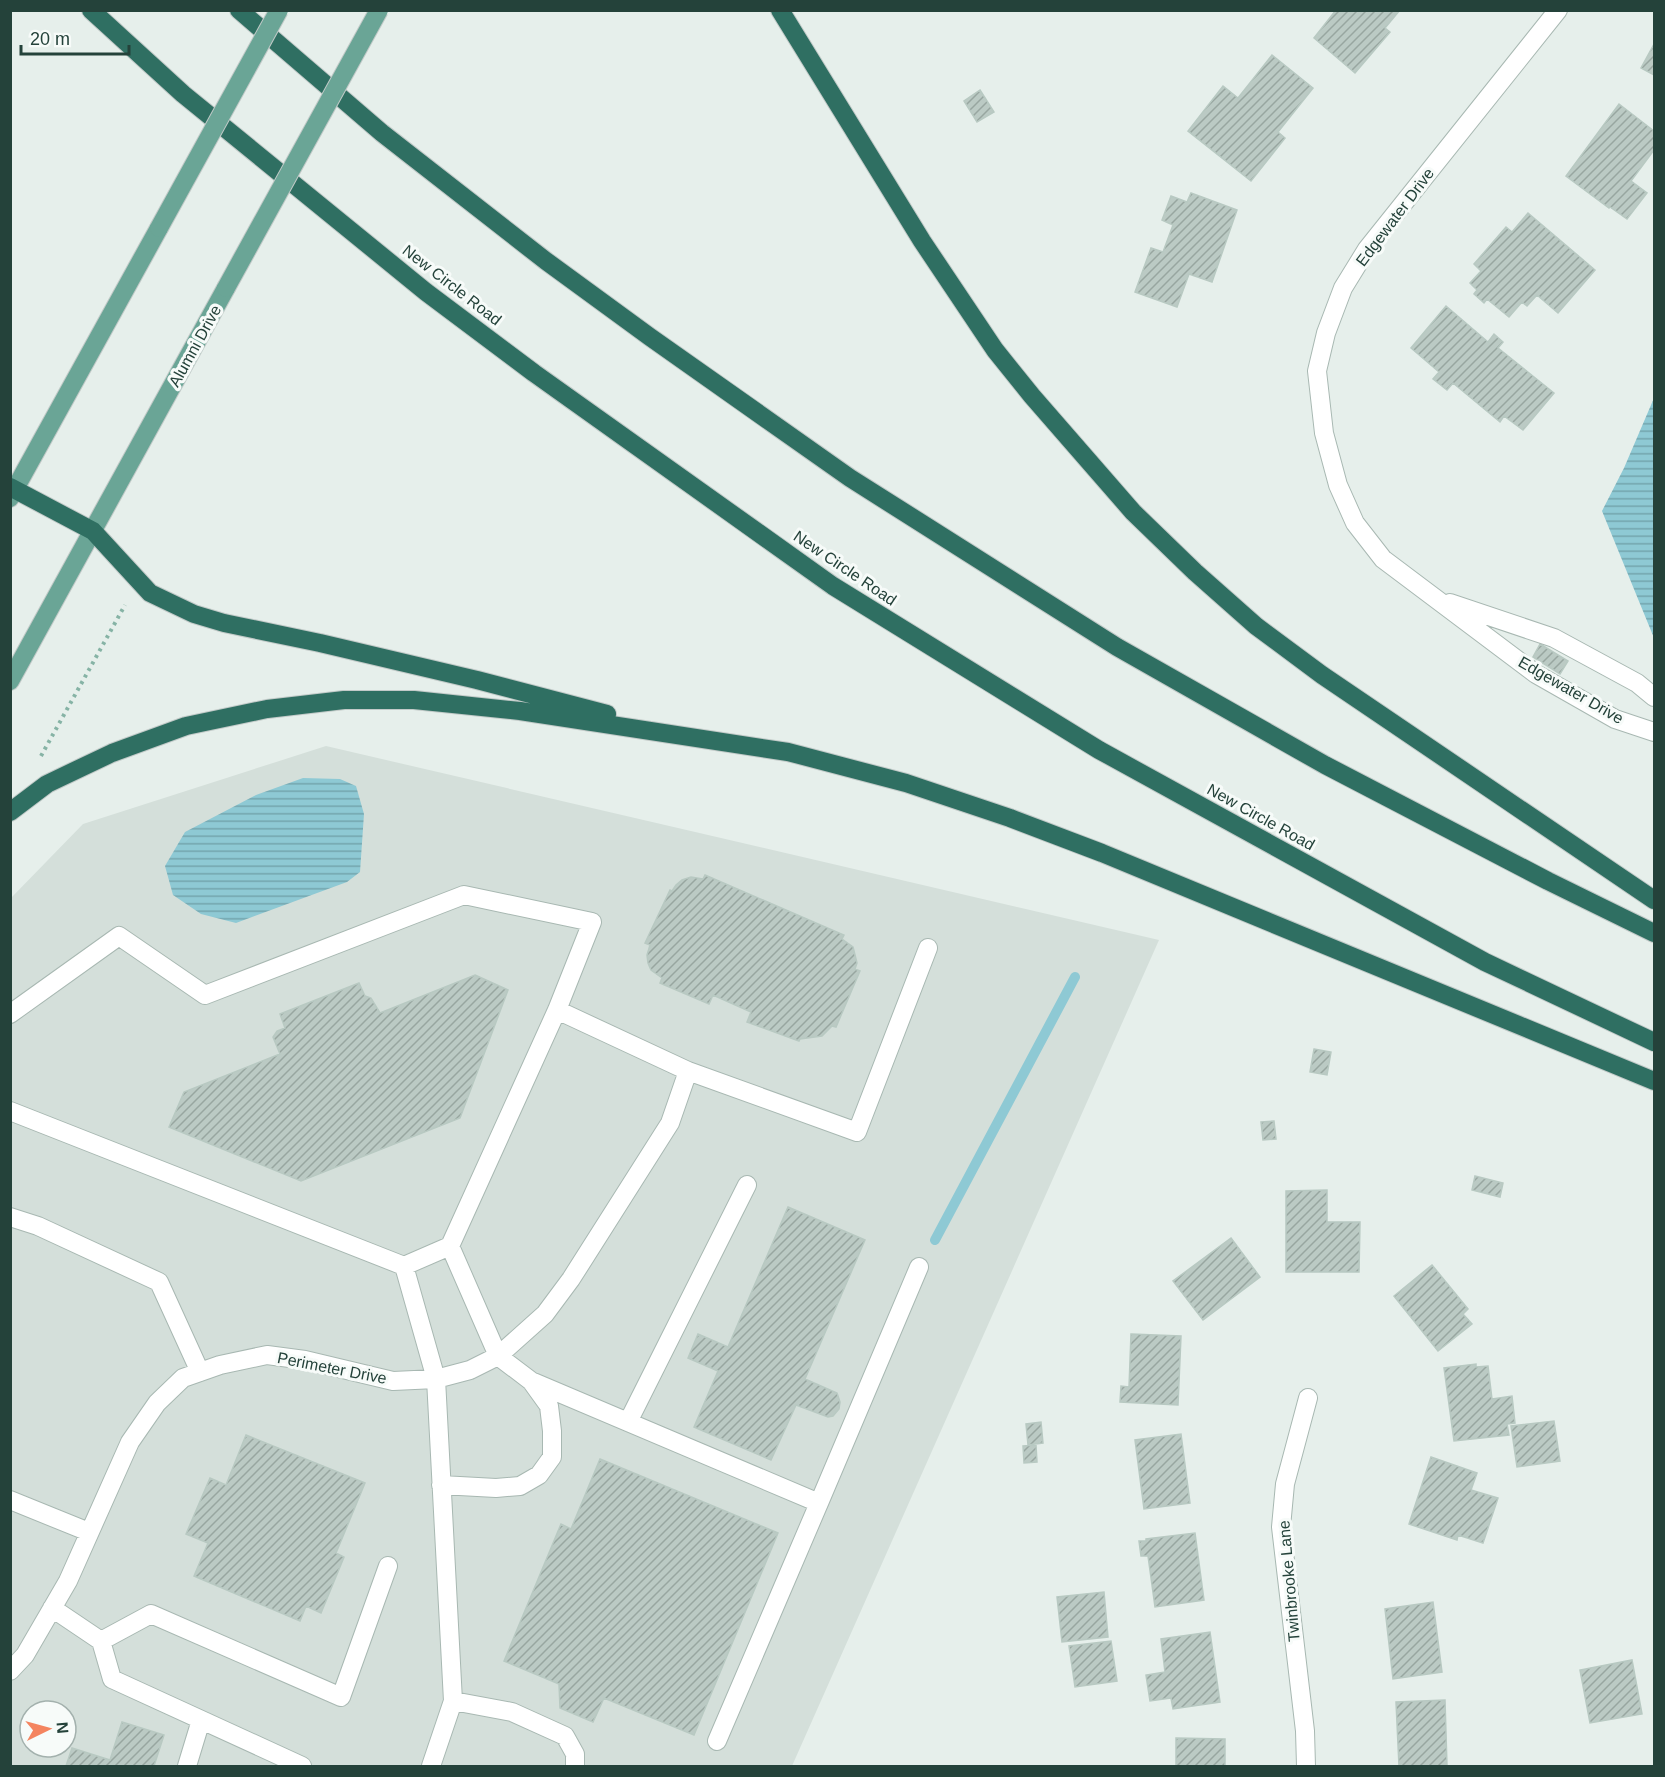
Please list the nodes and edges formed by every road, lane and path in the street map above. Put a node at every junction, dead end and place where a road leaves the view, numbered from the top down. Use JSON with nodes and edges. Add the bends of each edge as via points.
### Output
{"nodes":[{"id":1,"x":91,"y":10,"type":"edge"},
{"id":2,"x":239,"y":10,"type":"edge"},
{"id":3,"x":279,"y":10,"type":"edge"},
{"id":4,"x":379,"y":10,"type":"edge"},
{"id":5,"x":780,"y":10,"type":"edge"},
{"id":6,"x":1558,"y":10,"type":"edge"},
{"id":7,"x":12,"y":491,"type":"edge"},
{"id":8,"x":93,"y":531,"type":"junction"},
{"id":9,"x":130,"y":597,"type":"dead end"},
{"id":10,"x":1434,"y":598,"type":"junction"},
{"id":11,"x":10,"y":681,"type":"edge"},
{"id":12,"x":1654,"y":698,"type":"edge"},
{"id":13,"x":1654,"y":732,"type":"edge"},
{"id":14,"x":708,"y":740,"type":"junction"},
{"id":15,"x":39,"y":759,"type":"dead end"},
{"id":16,"x":10,"y":812,"type":"edge"},
{"id":17,"x":1654,"y":900,"type":"edge"},
{"id":18,"x":1654,"y":933,"type":"edge"},
{"id":19,"x":928,"y":948,"type":"dead end"},
{"id":20,"x":557,"y":1010,"type":"junction"},
{"id":21,"x":10,"y":1014,"type":"edge"},
{"id":22,"x":1654,"y":1042,"type":"edge"},
{"id":23,"x":688,"y":1071,"type":"junction"},
{"id":24,"x":1654,"y":1081,"type":"edge"},
{"id":25,"x":10,"y":1111,"type":"edge"},
{"id":26,"x":747,"y":1185,"type":"dead end"},
{"id":27,"x":10,"y":1217,"type":"edge"},
{"id":28,"x":450,"y":1246,"type":"junction"},
{"id":29,"x":404,"y":1266,"type":"junction"},
{"id":30,"x":920,"y":1267,"type":"dead end"},
{"id":31,"x":498,"y":1356,"type":"junction"},
{"id":32,"x":200,"y":1372,"type":"junction"},
{"id":33,"x":436,"y":1379,"type":"junction"},
{"id":34,"x":531,"y":1381,"type":"junction"},
{"id":35,"x":1308,"y":1398,"type":"dead end"},
{"id":36,"x":628,"y":1422,"type":"junction"},
{"id":37,"x":441,"y":1485,"type":"junction"},
{"id":38,"x":10,"y":1500,"type":"edge"},
{"id":39,"x":819,"y":1503,"type":"junction"},
{"id":40,"x":89,"y":1532,"type":"junction"},
{"id":41,"x":388,"y":1566,"type":"dead end"},
{"id":42,"x":52,"y":1608,"type":"junction"},
{"id":43,"x":101,"y":1641,"type":"junction"},
{"id":44,"x":10,"y":1671,"type":"edge"},
{"id":45,"x":453,"y":1701,"type":"junction"},
{"id":46,"x":201,"y":1720,"type":"junction"},
{"id":47,"x":717,"y":1741,"type":"dead end"},
{"id":48,"x":187,"y":1767,"type":"edge"},
{"id":49,"x":302,"y":1767,"type":"edge"},
{"id":50,"x":431,"y":1767,"type":"edge"},
{"id":51,"x":575,"y":1767,"type":"edge"},
{"id":52,"x":1305,"y":1767,"type":"edge"}],
"edges":[{"from":1,"to":22,"type":"highway","name":"New Circle Road","via":[[183,94],[426,291],[534,373],[833,586],[1099,750],[1485,962]]},
{"from":2,"to":18,"type":"highway","via":[[382,133],[546,261],[850,478],[1117,647],[1314,759]]},
{"from":3,"to":7,"type":"main road","bridge":true},
{"from":4,"to":8,"type":"main road","name":"Alumni Drive","bridge":true},
{"from":5,"to":17,"type":"highway","via":[[922,242],[995,350],[1133,512],[1265,633],[1331,682]]},
{"from":6,"to":10,"type":"street","name":"Edgewater Drive","via":[[1366,249],[1343,288],[1317,371],[1324,433],[1338,485],[1355,523],[1383,559]]},
{"from":7,"to":8,"type":"highway"},
{"from":8,"to":11,"type":"main road","name":"Alumni Drive"},
{"from":8,"to":14,"type":"highway","via":[[150,592],[194,614],[477,680]]},
{"from":9,"to":15,"type":"path"},
{"from":10,"to":12,"type":"street","name":"Edgewater Drive","via":[[1554,638],[1637,682]]},
{"from":10,"to":13,"type":"street","name":"Edgewater Drive","via":[[1536,674],[1615,719]]},
{"from":14,"to":16,"type":"highway","via":[[520,711],[414,700],[344,700],[267,709],[186,726],[112,753],[48,784]]},
{"from":14,"to":24,"type":"highway","via":[[799,755],[906,783],[1010,818]]},
{"from":19,"to":23,"type":"street","via":[[857,1132]]},
{"from":20,"to":21,"type":"street","via":[[592,922],[464,895],[205,995],[119,936]]},
{"from":20,"to":23,"type":"street"},
{"from":20,"to":28,"type":"street"},
{"from":23,"to":31,"type":"street","name":"Perimeter Drive","via":[[670,1123],[571,1279],[545,1314]]},
{"from":25,"to":29,"type":"street"},
{"from":26,"to":36,"type":"street"},
{"from":27,"to":32,"type":"street","via":[[159,1282]]},
{"from":28,"to":29,"type":"street"},
{"from":28,"to":31,"type":"street"},
{"from":29,"to":33,"type":"street"},
{"from":30,"to":39,"type":"street"},
{"from":31,"to":33,"type":"street","name":"Perimeter Drive","via":[[470,1370]]},
{"from":31,"to":34,"type":"street"},
{"from":32,"to":33,"type":"street","name":"Perimeter Drive","via":[[267,1355],[393,1381]]},
{"from":32,"to":40,"type":"street","name":"Perimeter Drive","via":[[183,1378],[157,1403],[130,1442]]},
{"from":33,"to":37,"type":"street"},
{"from":34,"to":36,"type":"street"},
{"from":34,"to":37,"type":"street","via":[[549,1406],[552,1431],[552,1456],[539,1475],[520,1486]]},
{"from":35,"to":52,"type":"street","name":"Twinbrooke Lane","via":[[1285,1484],[1281,1527],[1305,1731]]},
{"from":36,"to":39,"type":"street"},
{"from":37,"to":45,"type":"street"},
{"from":38,"to":40,"type":"street"},
{"from":39,"to":47,"type":"street"},
{"from":40,"to":42,"type":"street","name":"Perimeter Drive"},
{"from":41,"to":43,"type":"street","via":[[341,1697],[152,1614]]},
{"from":42,"to":43,"type":"street"},
{"from":42,"to":44,"type":"street","name":"Perimeter Drive","via":[[25,1655]]},
{"from":43,"to":46,"type":"street","via":[[112,1679]]},
{"from":45,"to":50,"type":"street"},
{"from":45,"to":51,"type":"street","via":[[512,1712],[565,1736],[575,1754]]},
{"from":46,"to":48,"type":"street"},
{"from":46,"to":49,"type":"street"}]}
